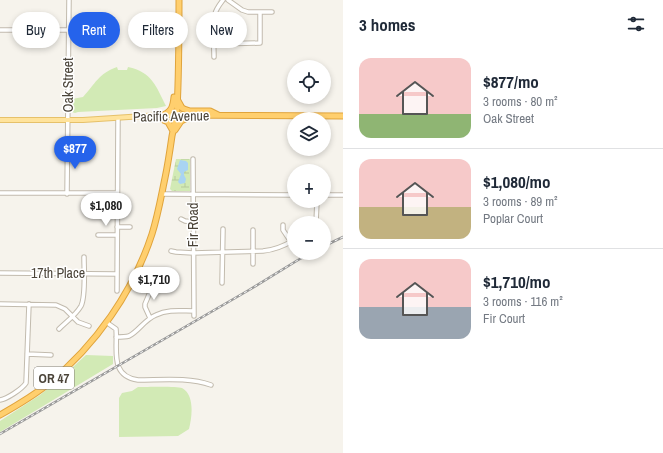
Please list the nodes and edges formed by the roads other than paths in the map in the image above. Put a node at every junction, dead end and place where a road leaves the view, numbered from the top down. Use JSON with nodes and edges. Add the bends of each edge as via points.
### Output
{"nodes":[{"id":1,"x":69,"y":0,"type":"edge"},
{"id":2,"x":179,"y":0,"type":"edge"},
{"id":3,"x":224,"y":0,"type":"edge"},
{"id":4,"x":228,"y":0,"type":"edge"},
{"id":5,"x":69,"y":12,"type":"edge"},
{"id":6,"x":216,"y":12,"type":"edge"},
{"id":7,"x":260,"y":12,"type":"junction"},
{"id":8,"x":272,"y":12,"type":"dead end"},
{"id":9,"x":0,"y":30,"type":"edge"},
{"id":10,"x":68,"y":30,"type":"edge"},
{"id":11,"x":247,"y":43,"type":"edge"},
{"id":12,"x":68,"y":48,"type":"edge"},
{"id":13,"x":214,"y":48,"type":"edge"},
{"id":14,"x":214,"y":57,"type":"dead end"},
{"id":15,"x":178,"y":79,"type":"junction"},
{"id":16,"x":177,"y":99,"type":"junction"},
{"id":17,"x":176,"y":115,"type":"junction"},
{"id":18,"x":158,"y":116,"type":"junction"},
{"id":19,"x":191,"y":116,"type":"junction"},
{"id":20,"x":219,"y":116,"type":"junction"},
{"id":21,"x":343,"y":116,"type":"edge"},
{"id":22,"x":118,"y":118,"type":"junction"},
{"id":23,"x":0,"y":120,"type":"edge"},
{"id":24,"x":68,"y":120,"type":"junction"},
{"id":25,"x":173,"y":132,"type":"junction"},
{"id":26,"x":193,"y":159,"type":"dead end"},
{"id":27,"x":0,"y":193,"type":"edge"},
{"id":28,"x":67,"y":194,"type":"junction"},
{"id":29,"x":117,"y":194,"type":"junction"},
{"id":30,"x":162,"y":194,"type":"junction"},
{"id":31,"x":193,"y":194,"type":"junction"},
{"id":32,"x":287,"y":195,"type":"edge"},
{"id":33,"x":331,"y":195,"type":"edge"},
{"id":34,"x":343,"y":195,"type":"edge"},
{"id":35,"x":180,"y":219,"type":"dead end"},
{"id":36,"x":193,"y":222,"type":"junction"},
{"id":37,"x":284,"y":225,"type":"dead end"},
{"id":38,"x":117,"y":227,"type":"junction"},
{"id":39,"x":130,"y":227,"type":"dead end"},
{"id":40,"x":223,"y":229,"type":"dead end"},
{"id":41,"x":253,"y":230,"type":"dead end"},
{"id":42,"x":98,"y":235,"type":"dead end"},
{"id":43,"x":117,"y":235,"type":"junction"},
{"id":44,"x":287,"y":235,"type":"edge"},
{"id":45,"x":287,"y":244,"type":"edge"},
{"id":46,"x":171,"y":251,"type":"dead end"},
{"id":47,"x":222,"y":252,"type":"junction"},
{"id":48,"x":253,"y":252,"type":"junction"},
{"id":49,"x":193,"y":253,"type":"junction"},
{"id":50,"x":84,"y":257,"type":"dead end"},
{"id":51,"x":253,"y":264,"type":"dead end"},
{"id":52,"x":0,"y":273,"type":"edge"},
{"id":53,"x":84,"y":273,"type":"junction"},
{"id":54,"x":117,"y":274,"type":"junction"},
{"id":55,"x":153,"y":284,"type":"dead end"},
{"id":56,"x":222,"y":284,"type":"dead end"},
{"id":57,"x":117,"y":291,"type":"dead end"},
{"id":58,"x":0,"y":304,"type":"edge"},
{"id":59,"x":29,"y":304,"type":"junction"},
{"id":60,"x":72,"y":316,"type":"junction"},
{"id":61,"x":150,"y":318,"type":"junction"},
{"id":62,"x":106,"y":322,"type":"junction"},
{"id":63,"x":89,"y":326,"type":"dead end"},
{"id":64,"x":59,"y":329,"type":"dead end"},
{"id":65,"x":116,"y":337,"type":"junction"},
{"id":66,"x":27,"y":354,"type":"junction"},
{"id":67,"x":51,"y":355,"type":"dead end"},
{"id":68,"x":211,"y":385,"type":"dead end"},
{"id":69,"x":0,"y":400,"type":"edge"},
{"id":70,"x":0,"y":416,"type":"edge"}],
"edges":[{"from":1,"to":5,"type":"street","name":"Oak Street"},
{"from":2,"to":15,"type":"highway","number":"OR 47"},
{"from":3,"to":6,"type":"street"},
{"from":4,"to":7,"type":"street","via":[[242,10]]},
{"from":7,"to":8,"type":"street"},
{"from":7,"to":11,"type":"street","via":[[260,43]]},
{"from":9,"to":10,"type":"street"},
{"from":12,"to":24,"type":"street","name":"Oak Street"},
{"from":13,"to":14,"type":"street"},
{"from":15,"to":16,"type":"highway","number":"OR 47"},
{"from":15,"to":18,"type":"highway","via":[[174,85],[173,106],[168,112]]},
{"from":16,"to":17,"type":"highway","number":"OR 47"},
{"from":16,"to":20,"type":"highway","via":[[184,109],[210,111]]},
{"from":17,"to":18,"type":"main road","name":"Pacific Avenue"},
{"from":17,"to":19,"type":"highway","name":"Pacific Avenue"},
{"from":17,"to":25,"type":"highway","number":"OR 47"},
{"from":18,"to":22,"type":"main road","name":"Pacific Avenue"},
{"from":18,"to":25,"type":"highway","via":[[168,122]]},
{"from":19,"to":20,"type":"highway","name":"Pacific Avenue"},
{"from":19,"to":25,"type":"highway","via":[[181,121]]},
{"from":20,"to":21,"type":"highway","name":"Pacific Avenue"},
{"from":22,"to":24,"type":"main road","name":"Pacific Avenue"},
{"from":22,"to":29,"type":"street"},
{"from":23,"to":24,"type":"main road","name":"Pacific Avenue"},
{"from":24,"to":28,"type":"street","name":"Oak Street"},
{"from":25,"to":30,"type":"highway","number":"OR 47"},
{"from":26,"to":31,"type":"street","name":"Fir Road"},
{"from":27,"to":28,"type":"street"},
{"from":28,"to":29,"type":"street"},
{"from":29,"to":38,"type":"street"},
{"from":30,"to":31,"type":"street"},
{"from":30,"to":62,"type":"highway","number":"OR 47","via":[[152,235],[141,262]]},
{"from":31,"to":32,"type":"street"},
{"from":31,"to":36,"type":"street","name":"Fir Road"},
{"from":33,"to":34,"type":"street"},
{"from":35,"to":36,"type":"street"},
{"from":36,"to":49,"type":"street","name":"Fir Road"},
{"from":37,"to":44,"type":"street","via":[[283,230]]},
{"from":38,"to":39,"type":"street"},
{"from":38,"to":43,"type":"street"},
{"from":40,"to":47,"type":"street"},
{"from":41,"to":48,"type":"street"},
{"from":42,"to":43,"type":"street"},
{"from":43,"to":54,"type":"street"},
{"from":45,"to":48,"type":"street","via":[[271,251]]},
{"from":46,"to":49,"type":"street"},
{"from":47,"to":48,"type":"street"},
{"from":47,"to":49,"type":"street"},
{"from":47,"to":56,"type":"street"},
{"from":48,"to":51,"type":"street"},
{"from":49,"to":61,"type":"street","name":"Fir Road","via":[[194,314],[171,311]]},
{"from":50,"to":53,"type":"street"},
{"from":52,"to":53,"type":"street","name":"17th Place"},
{"from":53,"to":54,"type":"street","name":"17th Place"},
{"from":53,"to":60,"type":"street","via":[[83,302]]},
{"from":54,"to":57,"type":"street"},
{"from":55,"to":61,"type":"street","via":[[145,304]]},
{"from":58,"to":59,"type":"street"},
{"from":59,"to":60,"type":"street","via":[[56,305]]},
{"from":59,"to":66,"type":"street"},
{"from":60,"to":63,"type":"street"},
{"from":60,"to":64,"type":"street"},
{"from":61,"to":65,"type":"street","via":[[130,335]]},
{"from":62,"to":65,"type":"street","via":[[116,329]]},
{"from":62,"to":70,"type":"highway","number":"OR 47","via":[[84,350],[57,376]]},
{"from":65,"to":68,"type":"street","via":[[117,363],[121,372],[127,376],[138,380],[198,381]]},
{"from":66,"to":67,"type":"street"},
{"from":66,"to":69,"type":"street","via":[[25,384],[7,398]]}]}
